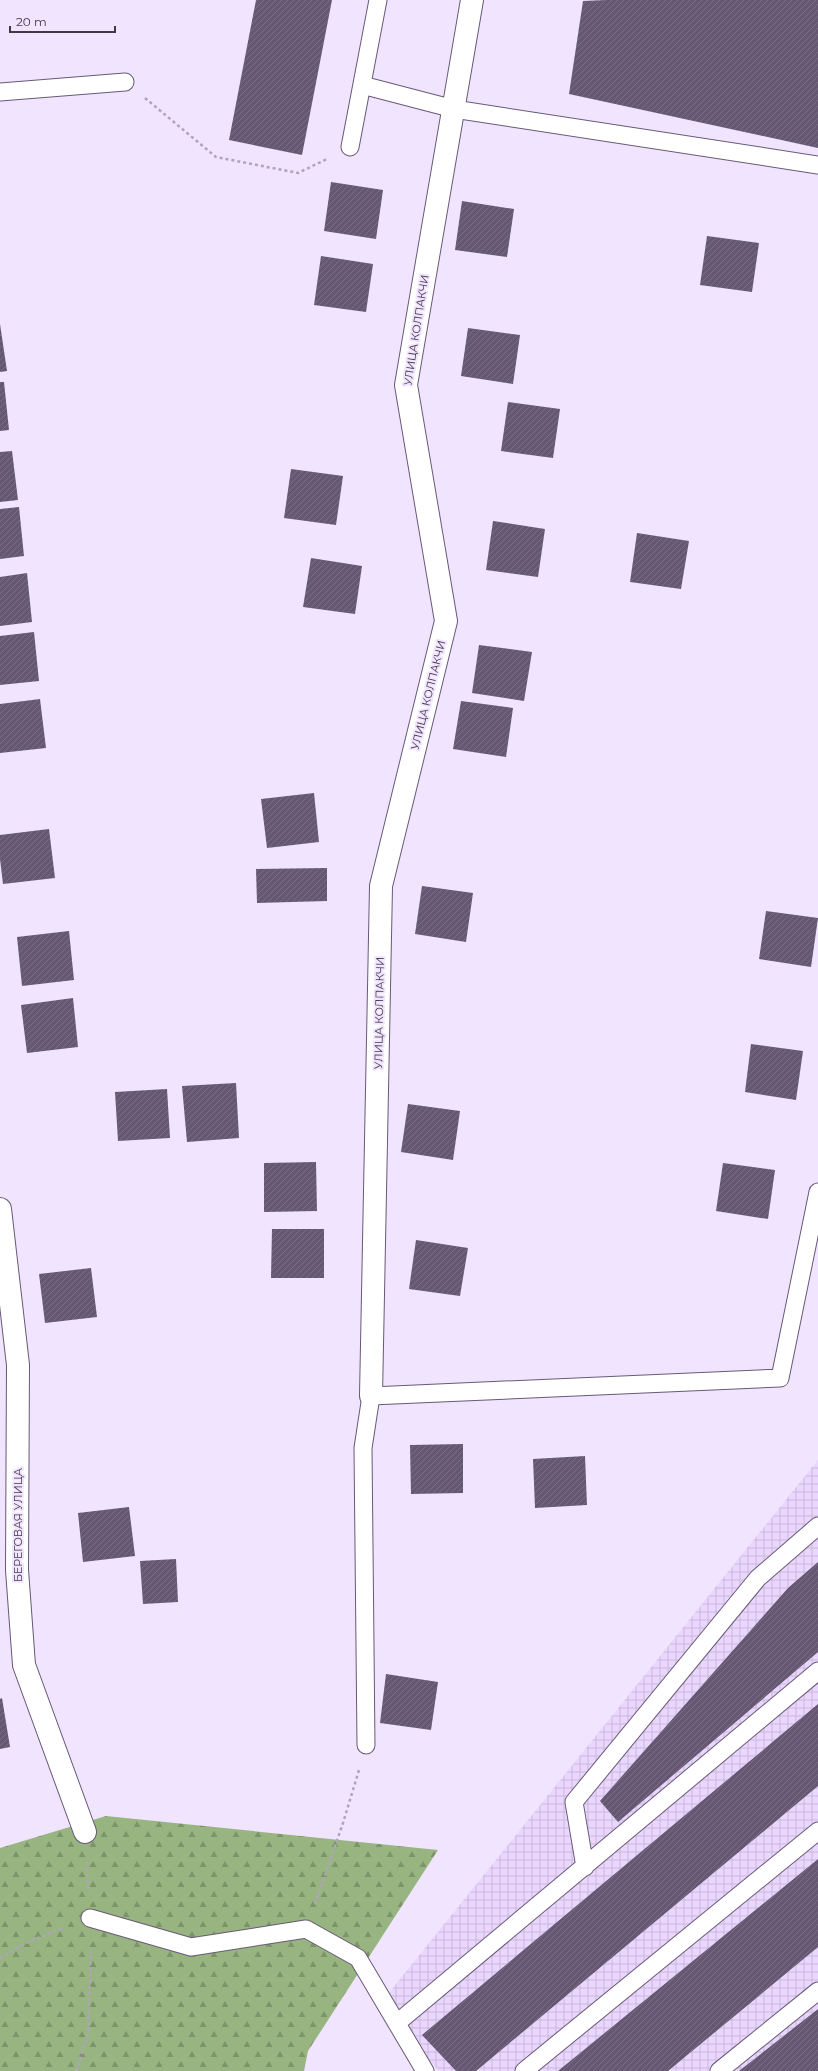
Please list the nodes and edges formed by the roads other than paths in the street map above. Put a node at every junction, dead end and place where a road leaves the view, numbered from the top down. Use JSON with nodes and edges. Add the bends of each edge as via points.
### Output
{"nodes":[{"id":1,"x":378,"y":0,"type":"edge"},
{"id":2,"x":472,"y":0,"type":"edge"},
{"id":3,"x":125,"y":82,"type":"road end"},
{"id":4,"x":362,"y":85,"type":"junction"},
{"id":5,"x":0,"y":92,"type":"edge"},
{"id":6,"x":454,"y":109,"type":"junction"},
{"id":7,"x":350,"y":147,"type":"road end"},
{"id":8,"x":818,"y":165,"type":"edge"},
{"id":9,"x":818,"y":1192,"type":"edge"},
{"id":10,"x":0,"y":1209,"type":"edge"},
{"id":11,"x":371,"y":1396,"type":"junction"},
{"id":12,"x":818,"y":1526,"type":"edge"},
{"id":13,"x":818,"y":1672,"type":"edge"},
{"id":14,"x":366,"y":1745,"type":"road end"},
{"id":15,"x":818,"y":1831,"type":"edge"},
{"id":16,"x":86,"y":1832,"type":"road end"},
{"id":17,"x":584,"y":1867,"type":"junction"},
{"id":18,"x":90,"y":1918,"type":"road end"},
{"id":19,"x":818,"y":1991,"type":"edge"},
{"id":20,"x":397,"y":2024,"type":"junction"},
{"id":21,"x":425,"y":2071,"type":"edge"},
{"id":22,"x":524,"y":2071,"type":"edge"},
{"id":23,"x":719,"y":2071,"type":"edge"}],
"edges":[{"from":1,"to":4,"type":"lane"},
{"from":2,"to":6,"type":"street","name":"УЛИЦА КОЛПАКЧИ"},
{"from":3,"to":5,"type":"lane"},
{"from":4,"to":6,"type":"lane"},
{"from":4,"to":7,"type":"lane"},
{"from":6,"to":8,"type":"lane"},
{"from":6,"to":11,"type":"street","name":"УЛИЦА КОЛПАКЧИ","via":[[406,385],[446,621],[381,886]]},
{"from":9,"to":11,"type":"lane","via":[[780,1378]]},
{"from":10,"to":16,"type":"street","name":"БЕРЕГОВАЯ УЛИЦА","via":[[18,1365],[16,1570],[24,1665]]},
{"from":11,"to":14,"type":"lane","via":[[364,1448]]},
{"from":12,"to":17,"type":"lane","via":[[758,1578],[574,1802]]},
{"from":13,"to":17,"type":"lane"},
{"from":15,"to":22,"type":"lane"},
{"from":17,"to":20,"type":"lane"},
{"from":18,"to":20,"type":"lane","via":[[191,1947],[306,1929],[358,1958]]},
{"from":19,"to":23,"type":"lane"},
{"from":20,"to":21,"type":"lane"}]}
